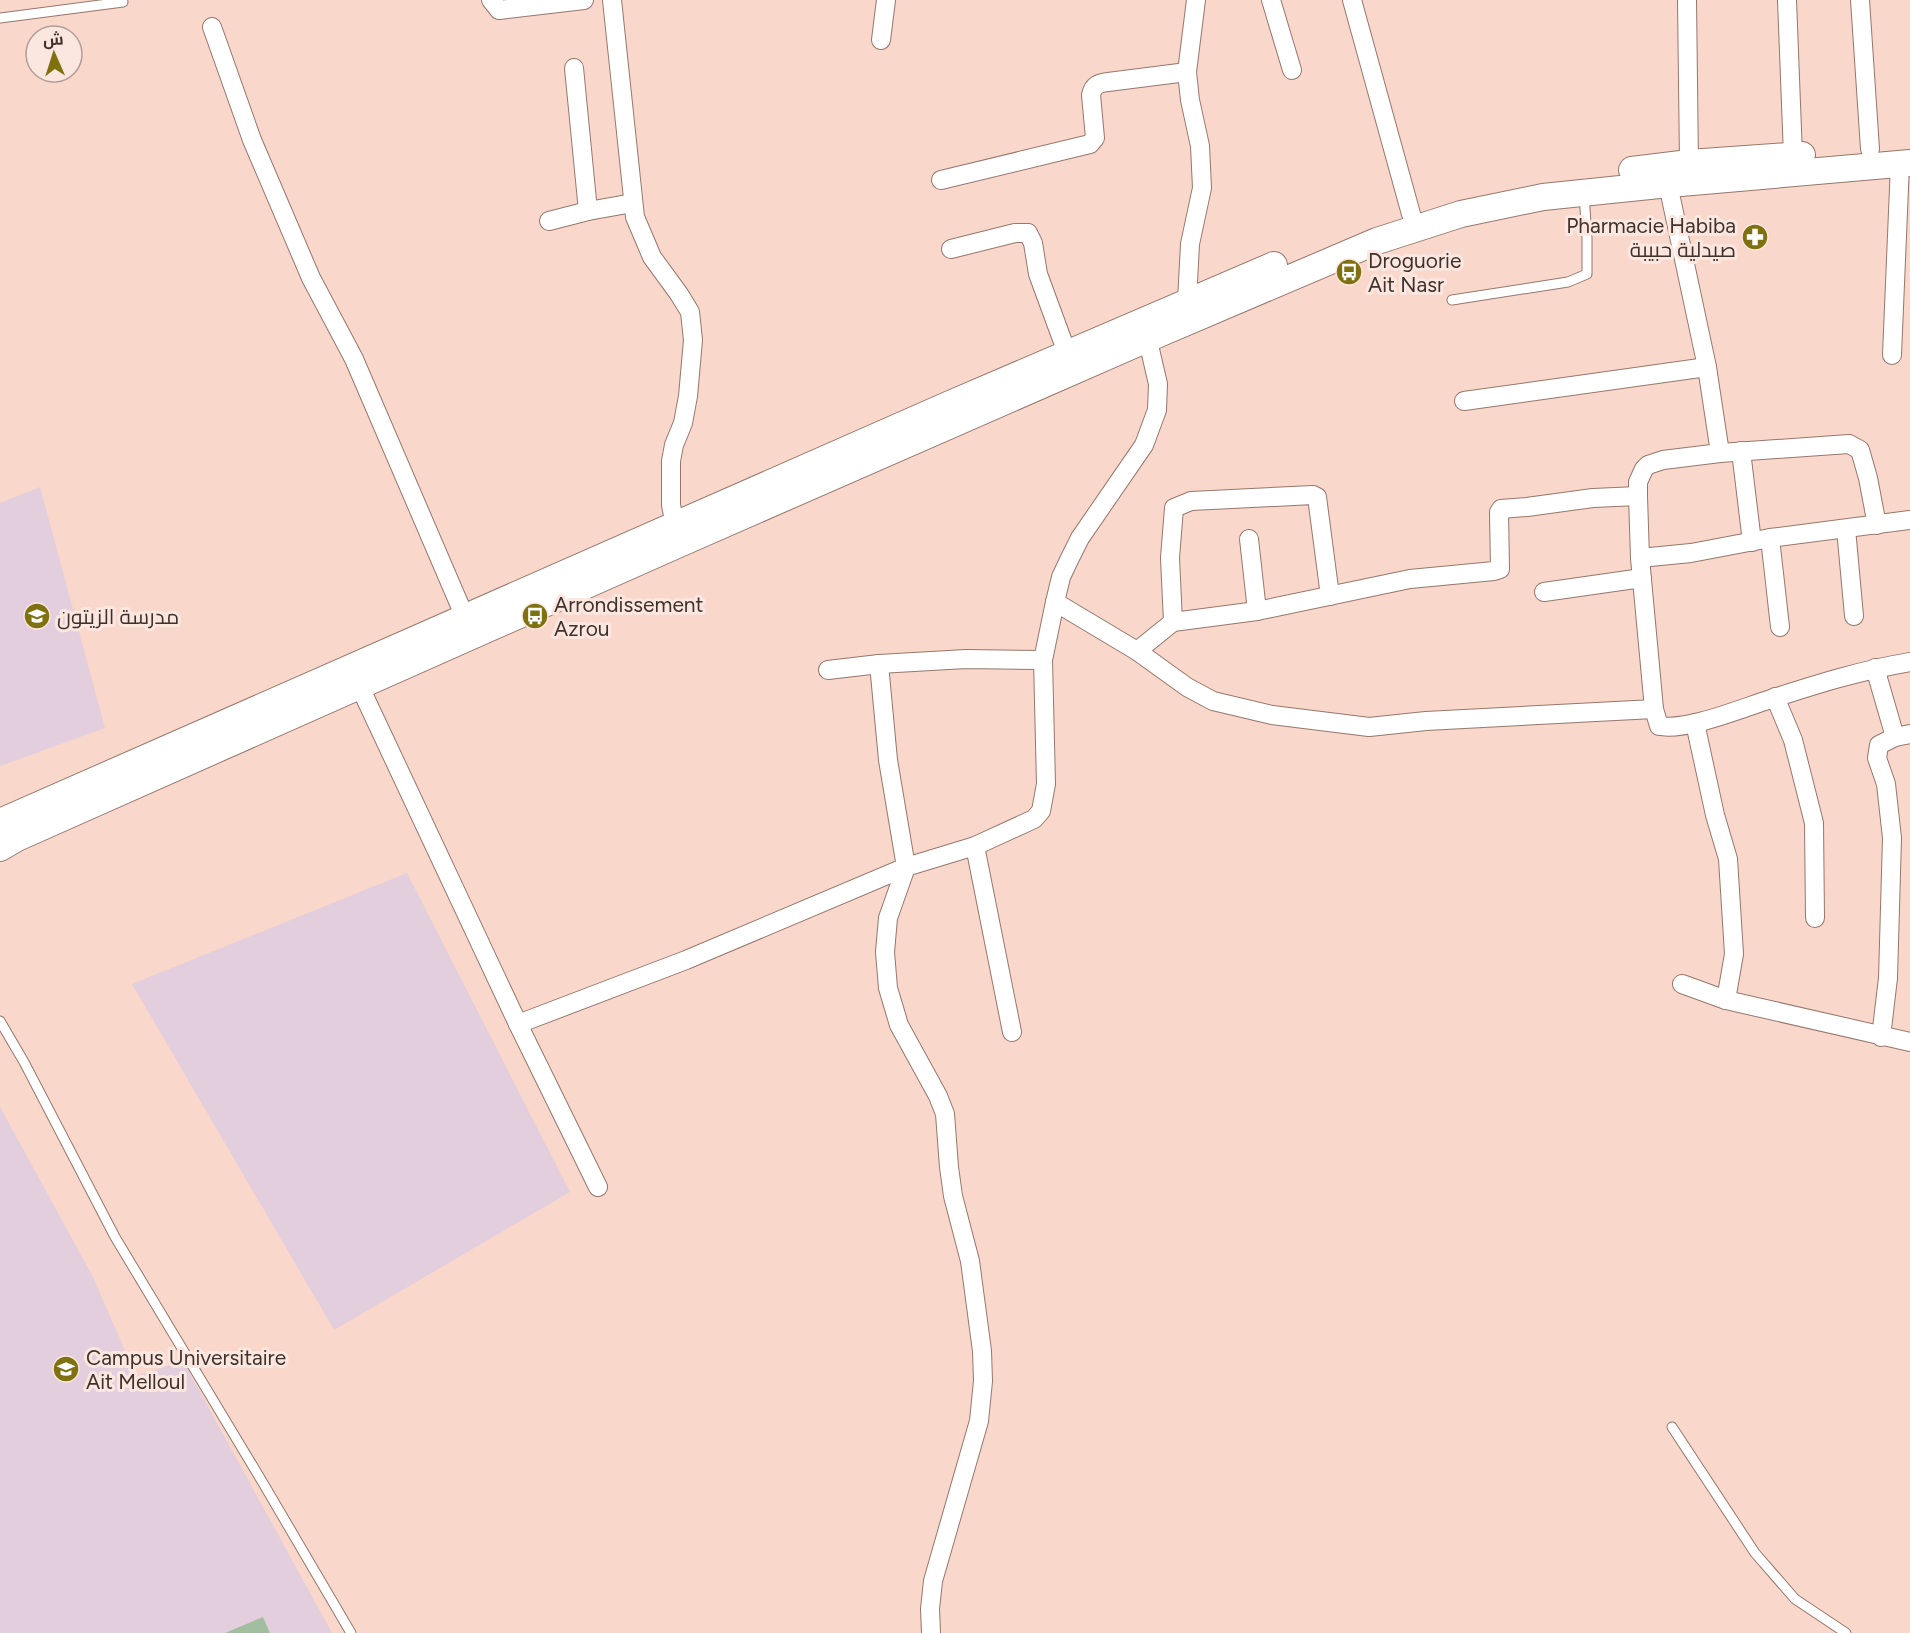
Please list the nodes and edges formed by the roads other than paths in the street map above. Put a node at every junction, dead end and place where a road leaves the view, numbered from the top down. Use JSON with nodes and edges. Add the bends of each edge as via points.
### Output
{"nodes":[{"id":1,"x":491,"y":0,"type":"edge"},
{"id":2,"x":584,"y":0,"type":"edge"},
{"id":3,"x":612,"y":0,"type":"edge"},
{"id":4,"x":1196,"y":0,"type":"edge"},
{"id":5,"x":1272,"y":0,"type":"edge"},
{"id":6,"x":1352,"y":0,"type":"edge"},
{"id":7,"x":1686,"y":0,"type":"edge"},
{"id":8,"x":1787,"y":0,"type":"edge"},
{"id":9,"x":1860,"y":0,"type":"edge"},
{"id":10,"x":889,"y":1,"type":"edge"},
{"id":11,"x":123,"y":2,"type":"dead end"},
{"id":12,"x":0,"y":18,"type":"edge"},
{"id":13,"x":212,"y":27,"type":"dead end"},
{"id":14,"x":881,"y":40,"type":"dead end"},
{"id":15,"x":574,"y":68,"type":"dead end"},
{"id":16,"x":1292,"y":70,"type":"dead end"},
{"id":17,"x":1187,"y":72,"type":"junction"},
{"id":18,"x":1870,"y":149,"type":"junction"},
{"id":19,"x":1793,"y":156,"type":"junction"},
{"id":20,"x":1907,"y":158,"type":"edge"},
{"id":21,"x":1674,"y":171,"type":"junction"},
{"id":22,"x":941,"y":180,"type":"dead end"},
{"id":23,"x":1584,"y":192,"type":"junction"},
{"id":24,"x":633,"y":203,"type":"junction"},
{"id":25,"x":588,"y":211,"type":"junction"},
{"id":26,"x":1411,"y":214,"type":"junction"},
{"id":27,"x":549,"y":221,"type":"dead end"},
{"id":28,"x":951,"y":249,"type":"dead end"},
{"id":29,"x":1452,"y":300,"type":"dead end"},
{"id":30,"x":1188,"y":311,"type":"junction"},
{"id":31,"x":1145,"y":329,"type":"junction"},
{"id":32,"x":1067,"y":353,"type":"junction"},
{"id":33,"x":1892,"y":355,"type":"dead end"},
{"id":34,"x":1707,"y":367,"type":"junction"},
{"id":35,"x":1464,"y":401,"type":"dead end"},
{"id":36,"x":1741,"y":451,"type":"junction"},
{"id":37,"x":1720,"y":453,"type":"junction"},
{"id":38,"x":1638,"y":496,"type":"junction"},
{"id":39,"x":1910,"y":520,"type":"edge"},
{"id":40,"x":1877,"y":525,"type":"junction"},
{"id":41,"x":1846,"y":529,"type":"junction"},
{"id":42,"x":677,"y":535,"type":"junction"},
{"id":43,"x":1249,"y":538,"type":"dead end"},
{"id":44,"x":1761,"y":540,"type":"junction"},
{"id":45,"x":1640,"y":558,"type":"junction"},
{"id":46,"x":1642,"y":578,"type":"junction"},
{"id":47,"x":1544,"y":592,"type":"dead end"},
{"id":48,"x":1330,"y":596,"type":"junction"},
{"id":49,"x":1055,"y":602,"type":"junction"},
{"id":50,"x":1257,"y":611,"type":"junction"},
{"id":51,"x":1854,"y":616,"type":"dead end"},
{"id":52,"x":1173,"y":622,"type":"junction"},
{"id":53,"x":469,"y":626,"type":"junction"},
{"id":54,"x":1780,"y":627,"type":"dead end"},
{"id":55,"x":1137,"y":651,"type":"junction"},
{"id":56,"x":1044,"y":660,"type":"junction"},
{"id":57,"x":1910,"y":662,"type":"edge"},
{"id":58,"x":879,"y":664,"type":"junction"},
{"id":59,"x":1875,"y":668,"type":"junction"},
{"id":60,"x":828,"y":670,"type":"dead end"},
{"id":61,"x":360,"y":687,"type":"junction"},
{"id":62,"x":1774,"y":697,"type":"junction"},
{"id":63,"x":1654,"y":709,"type":"junction"},
{"id":64,"x":1695,"y":723,"type":"junction"},
{"id":65,"x":220,"y":736,"type":"junction"},
{"id":66,"x":1902,"y":736,"type":"edge"},
{"id":67,"x":0,"y":822,"type":"edge"},
{"id":68,"x":975,"y":846,"type":"junction"},
{"id":69,"x":0,"y":848,"type":"edge"},
{"id":70,"x":906,"y":867,"type":"junction"},
{"id":71,"x":1815,"y":918,"type":"dead end"},
{"id":72,"x":1682,"y":984,"type":"dead end"},
{"id":73,"x":1726,"y":1000,"type":"junction"},
{"id":74,"x":0,"y":1021,"type":"edge"},
{"id":75,"x":518,"y":1024,"type":"junction"},
{"id":76,"x":1012,"y":1032,"type":"dead end"},
{"id":77,"x":1881,"y":1037,"type":"junction"},
{"id":78,"x":1910,"y":1042,"type":"edge"},
{"id":79,"x":598,"y":1187,"type":"dead end"},
{"id":80,"x":1672,"y":1427,"type":"dead end"},
{"id":81,"x":351,"y":1633,"type":"edge"},
{"id":82,"x":931,"y":1633,"type":"edge"},
{"id":83,"x":1846,"y":1633,"type":"edge"}],
"edges":[{"from":1,"to":2,"type":"street","via":[[498,10]]},
{"from":3,"to":24,"type":"street"},
{"from":4,"to":17,"type":"street"},
{"from":5,"to":16,"type":"street"},
{"from":6,"to":26,"type":"street"},
{"from":7,"to":21,"type":"street"},
{"from":8,"to":19,"type":"street"},
{"from":9,"to":18,"type":"street"},
{"from":10,"to":14,"type":"street"},
{"from":11,"to":12,"type":"lane"},
{"from":13,"to":53,"type":"street","via":[[252,140],[311,278],[354,359]]},
{"from":15,"to":25,"type":"street"},
{"from":17,"to":22,"type":"street","via":[[1096,85],[1091,95],[1095,138],[1090,144]]},
{"from":17,"to":30,"type":"street","via":[[1200,146],[1202,188],[1190,244]]},
{"from":18,"to":19,"type":"main road"},
{"from":18,"to":20,"type":"main road"},
{"from":19,"to":21,"type":"main road"},
{"from":20,"to":21,"type":"main road"},
{"from":20,"to":33,"type":"street"},
{"from":21,"to":23,"type":"main road"},
{"from":21,"to":26,"type":"main road","via":[[1595,174],[1503,189]]},
{"from":21,"to":34,"type":"street"},
{"from":23,"to":29,"type":"lane","via":[[1587,274],[1568,282]]},
{"from":23,"to":30,"type":"main road","via":[[1502,205],[1421,226]]},
{"from":24,"to":25,"type":"street"},
{"from":24,"to":42,"type":"street","via":[[652,257],[690,312],[692,369],[683,423],[671,461],[671,505]]},
{"from":25,"to":27,"type":"street"},
{"from":26,"to":30,"type":"main road","via":[[1326,244]]},
{"from":28,"to":32,"type":"street","via":[[1028,233],[1038,274]]},
{"from":30,"to":31,"type":"main road"},
{"from":31,"to":32,"type":"main road"},
{"from":31,"to":42,"type":"main road"},
{"from":31,"to":49,"type":"street","via":[[1158,384],[1157,410],[1144,445],[1075,548],[1061,577]]},
{"from":32,"to":42,"type":"main road"},
{"from":34,"to":35,"type":"street"},
{"from":34,"to":37,"type":"street"},
{"from":36,"to":37,"type":"street"},
{"from":36,"to":40,"type":"street","via":[[1849,444],[1860,450]]},
{"from":36,"to":44,"type":"street"},
{"from":37,"to":38,"type":"street","via":[[1648,465],[1641,473]]},
{"from":38,"to":45,"type":"street"},
{"from":38,"to":48,"type":"street","via":[[1501,509],[1500,569],[1410,579]]},
{"from":39,"to":40,"type":"street"},
{"from":40,"to":41,"type":"street"},
{"from":41,"to":44,"type":"street"},
{"from":41,"to":51,"type":"street"},
{"from":42,"to":53,"type":"main road"},
{"from":43,"to":50,"type":"street"},
{"from":44,"to":45,"type":"street"},
{"from":44,"to":54,"type":"street"},
{"from":45,"to":46,"type":"street"},
{"from":46,"to":47,"type":"street"},
{"from":46,"to":63,"type":"street"},
{"from":48,"to":50,"type":"street"},
{"from":48,"to":52,"type":"street","via":[[1317,497],[1191,501],[1174,508],[1170,558]]},
{"from":49,"to":55,"type":"street"},
{"from":49,"to":56,"type":"street"},
{"from":50,"to":52,"type":"street"},
{"from":52,"to":55,"type":"street"},
{"from":53,"to":61,"type":"main road"},
{"from":53,"to":65,"type":"main road"},
{"from":55,"to":63,"type":"street","via":[[1213,701],[1272,715],[1369,727]]},
{"from":56,"to":58,"type":"street"},
{"from":56,"to":68,"type":"street","via":[[1046,784],[1041,811],[1034,819]]},
{"from":57,"to":59,"type":"street"},
{"from":58,"to":60,"type":"street"},
{"from":58,"to":70,"type":"street","via":[[888,760]]},
{"from":59,"to":62,"type":"street"},
{"from":59,"to":66,"type":"street"},
{"from":61,"to":65,"type":"main road"},
{"from":61,"to":75,"type":"street"},
{"from":62,"to":64,"type":"street"},
{"from":62,"to":71,"type":"street","via":[[1793,740],[1814,824]]},
{"from":63,"to":64,"type":"street","via":[[1659,726]]},
{"from":64,"to":73,"type":"street","via":[[1728,859],[1734,954]]},
{"from":65,"to":67,"type":"main road"},
{"from":65,"to":69,"type":"main road"},
{"from":66,"to":77,"type":"street","via":[[1879,745],[1876,751],[1886,784],[1892,838],[1888,978]]},
{"from":68,"to":70,"type":"street"},
{"from":68,"to":76,"type":"street"},
{"from":70,"to":75,"type":"street","via":[[686,960]]},
{"from":70,"to":82,"type":"street","via":[[888,918],[888,988],[899,1025],[945,1114],[948,1167],[977,1305],[983,1381],[979,1421],[933,1581]]},
{"from":72,"to":73,"type":"street"},
{"from":73,"to":77,"type":"street"},
{"from":74,"to":81,"type":"lane","via":[[115,1237]]},
{"from":75,"to":79,"type":"street"},
{"from":77,"to":78,"type":"street"},
{"from":80,"to":83,"type":"lane","via":[[1755,1553],[1795,1599]]}]}
